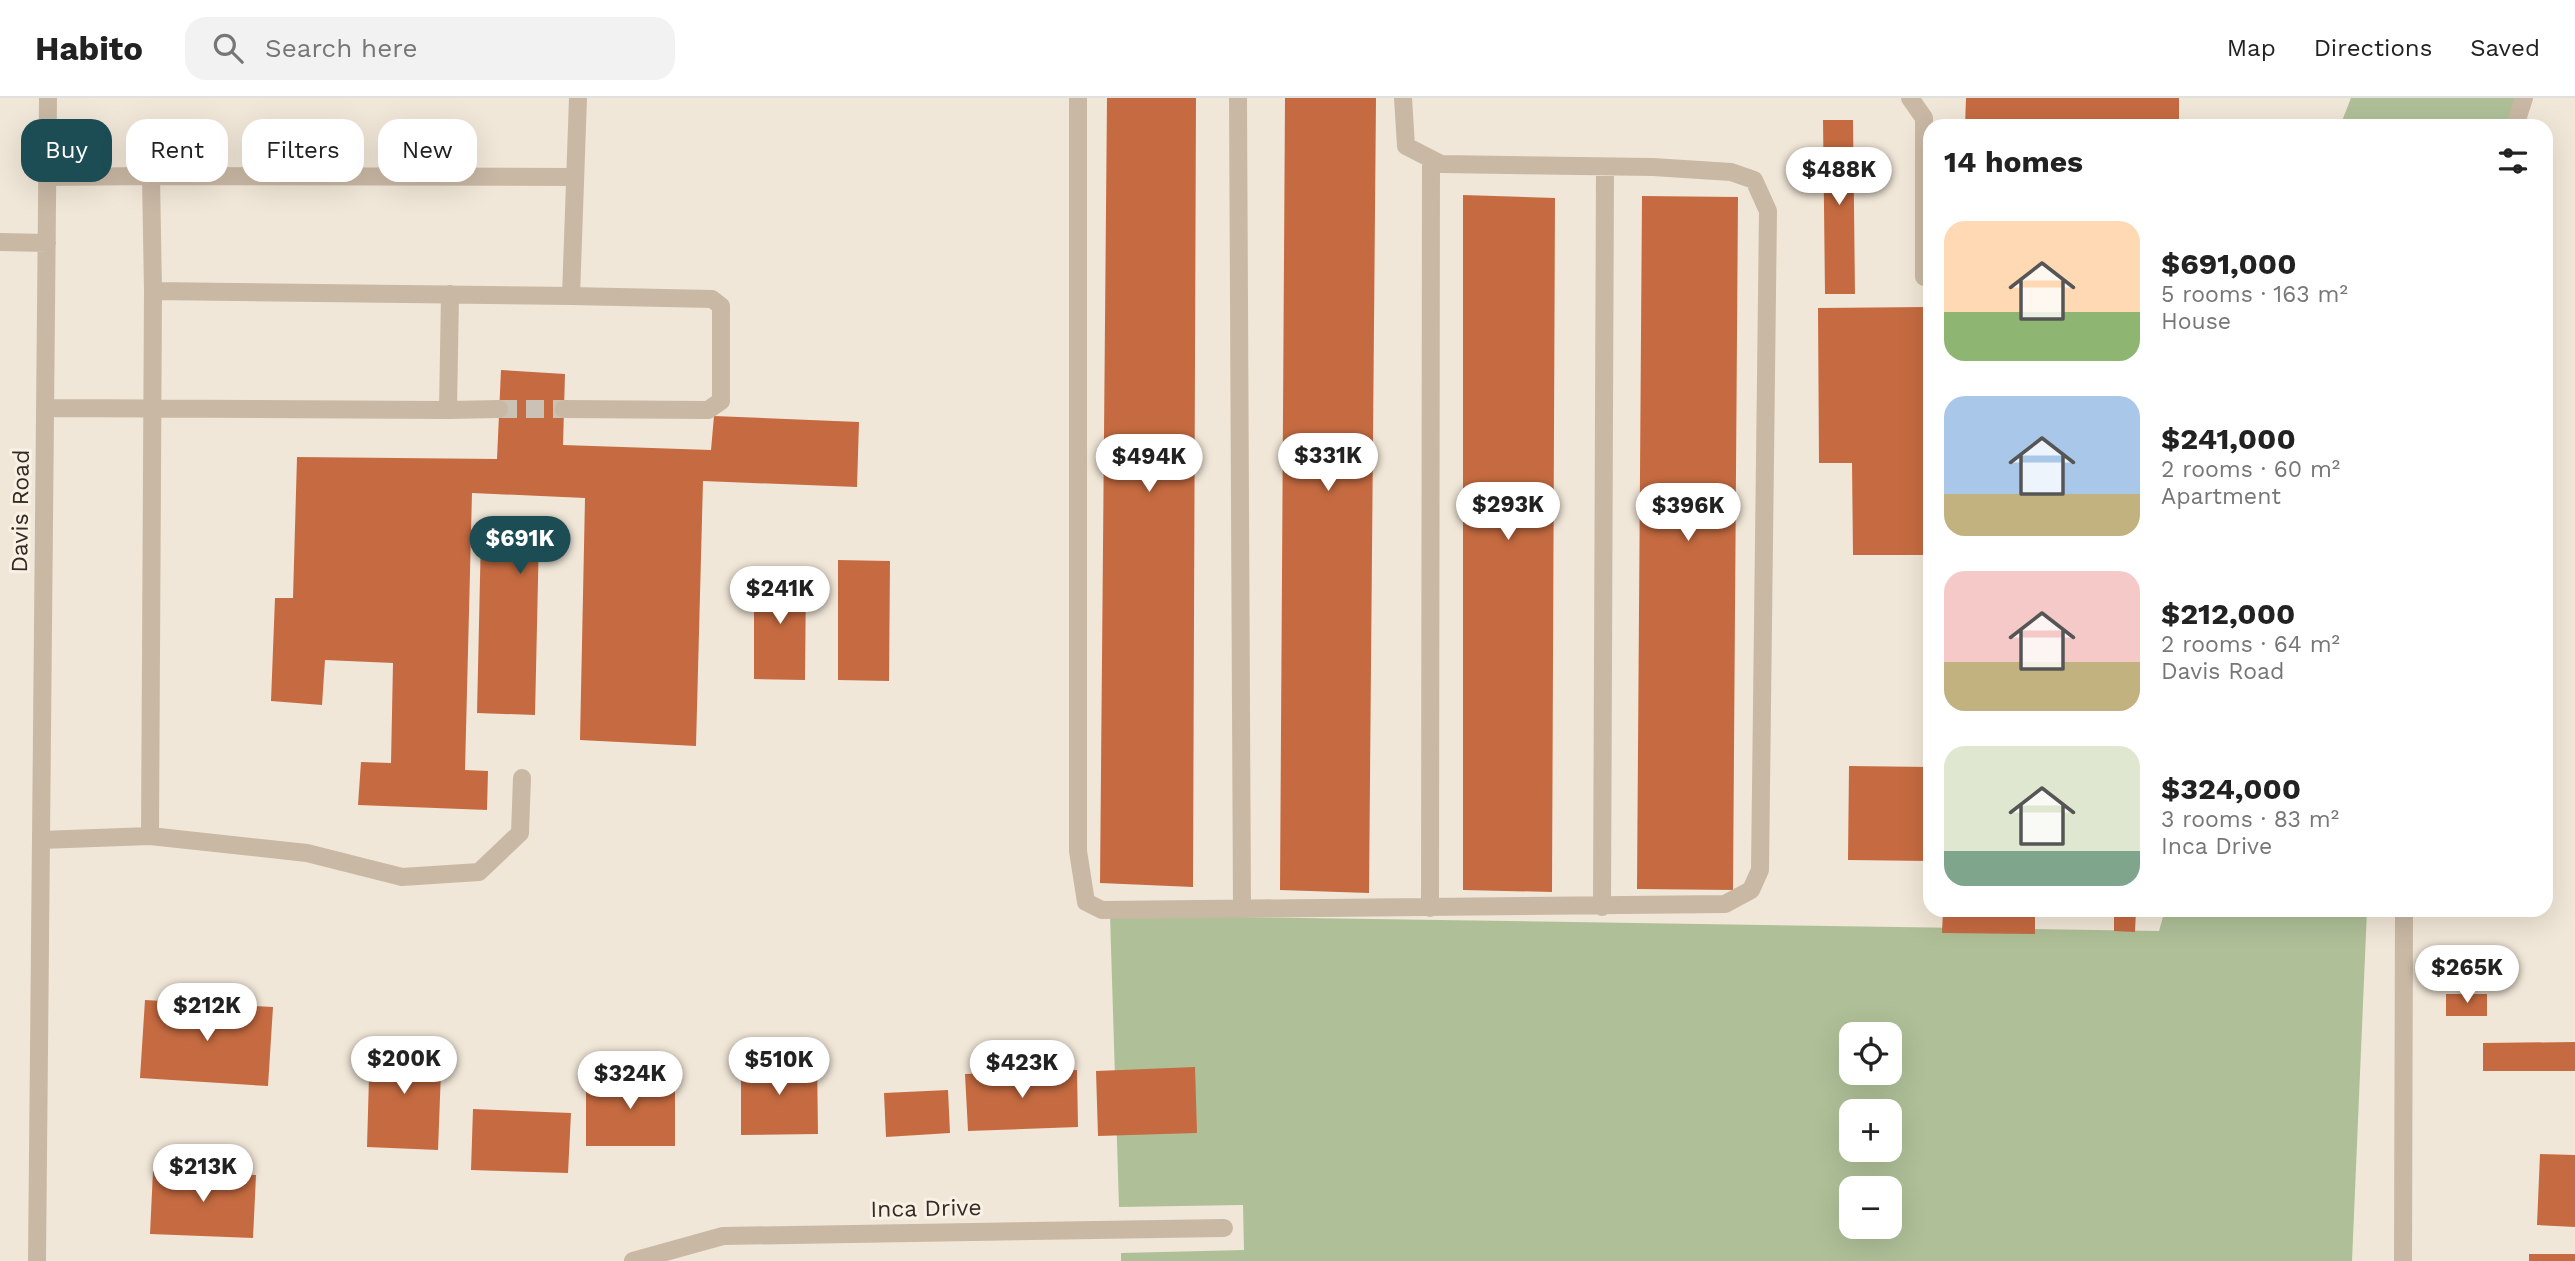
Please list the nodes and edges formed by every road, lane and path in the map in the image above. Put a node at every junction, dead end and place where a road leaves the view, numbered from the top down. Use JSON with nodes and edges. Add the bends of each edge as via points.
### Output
{"nodes":[{"id":1,"x":48,"y":98,"type":"edge"},
{"id":2,"x":578,"y":98,"type":"edge"},
{"id":3,"x":1078,"y":98,"type":"edge"},
{"id":4,"x":1238,"y":98,"type":"edge"},
{"id":5,"x":1403,"y":98,"type":"edge"},
{"id":6,"x":1910,"y":98,"type":"edge"},
{"id":7,"x":2524,"y":98,"type":"edge"},
{"id":8,"x":48,"y":119,"type":"edge"},
{"id":9,"x":1924,"y":119,"type":"edge"},
{"id":10,"x":2517,"y":119,"type":"edge"},
{"id":11,"x":1432,"y":160,"type":"junction"},
{"id":12,"x":1605,"y":167,"type":"junction"},
{"id":13,"x":228,"y":176,"type":"edge"},
{"id":14,"x":575,"y":177,"type":"junction"},
{"id":15,"x":48,"y":182,"type":"edge"},
{"id":16,"x":152,"y":182,"type":"edge"},
{"id":17,"x":0,"y":242,"type":"edge"},
{"id":18,"x":47,"y":243,"type":"junction"},
{"id":19,"x":153,"y":291,"type":"junction"},
{"id":20,"x":450,"y":294,"type":"junction"},
{"id":21,"x":571,"y":296,"type":"junction"},
{"id":22,"x":46,"y":408,"type":"junction"},
{"id":23,"x":153,"y":409,"type":"junction"},
{"id":24,"x":499,"y":409,"type":"tunnel mouth"},
{"id":25,"x":564,"y":409,"type":"tunnel mouth"},
{"id":26,"x":449,"y":410,"type":"junction"},
{"id":27,"x":522,"y":778,"type":"dead end"},
{"id":28,"x":150,"y":836,"type":"junction"},
{"id":29,"x":41,"y":840,"type":"junction"},
{"id":30,"x":1602,"y":907,"type":"junction"},
{"id":31,"x":1430,"y":908,"type":"junction"},
{"id":32,"x":1242,"y":909,"type":"junction"},
{"id":33,"x":2404,"y":917,"type":"edge"},
{"id":34,"x":1224,"y":1228,"type":"dead end"},
{"id":35,"x":37,"y":1261,"type":"edge"},
{"id":36,"x":633,"y":1261,"type":"edge"},
{"id":37,"x":2403,"y":1261,"type":"edge"}],
"edges":[{"from":1,"to":8,"type":"street","name":"Davis Road"},
{"from":2,"to":14,"type":"street"},
{"from":3,"to":32,"type":"street","via":[[1078,851],[1086,902],[1101,910]]},
{"from":4,"to":32,"type":"street"},
{"from":5,"to":11,"type":"street","via":[[1406,146]]},
{"from":6,"to":9,"type":"street"},
{"from":7,"to":10,"type":"street"},
{"from":11,"to":12,"type":"street","via":[[1441,164]]},
{"from":11,"to":31,"type":"street"},
{"from":12,"to":30,"type":"street"},
{"from":12,"to":30,"type":"street","via":[[1731,172],[1754,180],[1768,211],[1760,870],[1751,890],[1725,904]]},
{"from":13,"to":14,"type":"street"},
{"from":14,"to":21,"type":"street"},
{"from":15,"to":18,"type":"street","name":"Davis Road"},
{"from":16,"to":19,"type":"street"},
{"from":17,"to":18,"type":"street"},
{"from":18,"to":22,"type":"street","name":"Davis Road"},
{"from":19,"to":20,"type":"street"},
{"from":19,"to":23,"type":"street"},
{"from":20,"to":21,"type":"street"},
{"from":20,"to":26,"type":"street"},
{"from":21,"to":25,"type":"street","via":[[712,299],[721,306],[721,401],[708,410]]},
{"from":22,"to":23,"type":"street"},
{"from":22,"to":29,"type":"street","name":"Davis Road"},
{"from":23,"to":26,"type":"street"},
{"from":23,"to":28,"type":"street"},
{"from":24,"to":26,"type":"street"},
{"from":27,"to":28,"type":"street","via":[[520,832],[479,872],[402,877],[307,853]]},
{"from":28,"to":29,"type":"street"},
{"from":29,"to":35,"type":"street","name":"Davis Road"},
{"from":30,"to":31,"type":"street"},
{"from":31,"to":32,"type":"street"},
{"from":33,"to":37,"type":"street"},
{"from":34,"to":36,"type":"street","name":"Inca Drive","via":[[723,1236]]}]}
